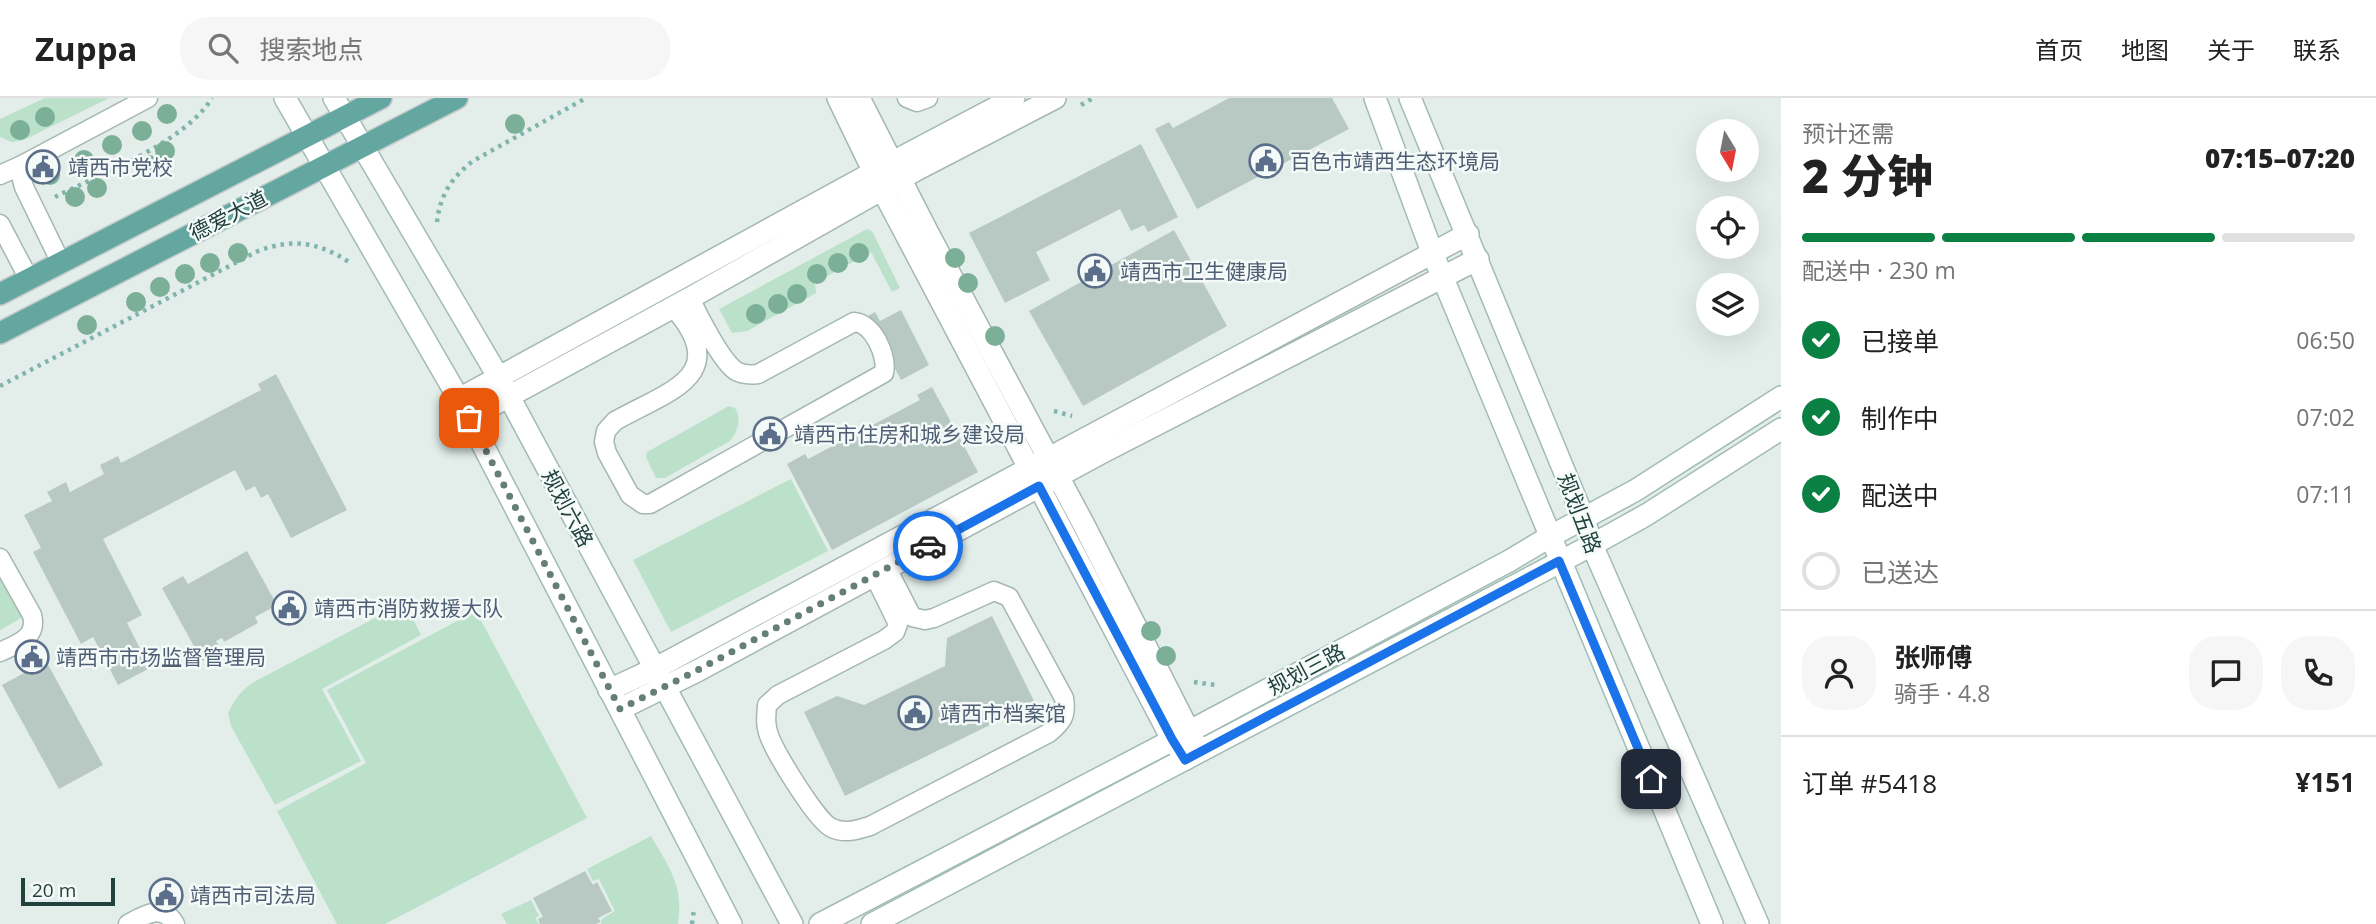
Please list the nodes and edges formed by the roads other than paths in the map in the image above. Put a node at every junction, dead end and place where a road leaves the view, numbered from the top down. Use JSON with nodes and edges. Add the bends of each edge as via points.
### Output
{"nodes":[{"id":1,"x":148,"y":98,"type":"edge"},
{"id":2,"x":285,"y":98,"type":"edge"},
{"id":3,"x":381,"y":98,"type":"edge"},
{"id":4,"x":457,"y":98,"type":"edge"},
{"id":5,"x":838,"y":98,"type":"edge"},
{"id":6,"x":859,"y":98,"type":"edge"},
{"id":7,"x":906,"y":98,"type":"edge"},
{"id":8,"x":928,"y":98,"type":"edge"},
{"id":9,"x":1014,"y":98,"type":"edge"},
{"id":10,"x":1375,"y":98,"type":"edge"},
{"id":11,"x":1410,"y":98,"type":"edge"},
{"id":12,"x":1063,"y":104,"type":"edge"},
{"id":13,"x":340,"y":107,"type":"edge"},
{"id":14,"x":307,"y":136,"type":"junction"},
{"id":15,"x":362,"y":146,"type":"junction"},
{"id":16,"x":22,"y":165,"type":"junction"},
{"id":17,"x":325,"y":165,"type":"junction"},
{"id":18,"x":0,"y":175,"type":"edge"},
{"id":19,"x":887,"y":176,"type":"junction"},
{"id":20,"x":0,"y":224,"type":"edge"},
{"id":21,"x":1468,"y":234,"type":"junction"},
{"id":22,"x":1432,"y":252,"type":"junction"},
{"id":23,"x":1478,"y":259,"type":"junction"},
{"id":24,"x":61,"y":264,"type":"junction"},
{"id":25,"x":1442,"y":276,"type":"junction"},
{"id":26,"x":29,"y":279,"type":"junction"},
{"id":27,"x":0,"y":294,"type":"edge"},
{"id":28,"x":682,"y":303,"type":"junction"},
{"id":29,"x":0,"y":333,"type":"edge"},
{"id":30,"x":499,"y":378,"type":"junction"},
{"id":31,"x":1781,"y":397,"type":"edge"},
{"id":32,"x":509,"y":398,"type":"junction"},
{"id":33,"x":458,"y":399,"type":"junction"},
{"id":34,"x":469,"y":418,"type":"junction"},
{"id":35,"x":1781,"y":429,"type":"edge"},
{"id":36,"x":1048,"y":457,"type":"junction"},
{"id":37,"x":1034,"y":477,"type":"junction"},
{"id":38,"x":1059,"y":477,"type":"junction"},
{"id":39,"x":1584,"y":519,"type":"junction"},
{"id":40,"x":1550,"y":536,"type":"junction"},
{"id":41,"x":1592,"y":545,"type":"junction"},
{"id":42,"x":0,"y":558,"type":"edge"},
{"id":43,"x":1559,"y":561,"type":"junction"},
{"id":44,"x":881,"y":571,"type":"junction"},
{"id":45,"x":0,"y":652,"type":"edge"},
{"id":46,"x":654,"y":669,"type":"junction"},
{"id":47,"x":664,"y":688,"type":"junction"},
{"id":48,"x":615,"y":699,"type":"junction"},
{"id":49,"x":1181,"y":735,"type":"junction"},
{"id":50,"x":1192,"y":755,"type":"junction"},
{"id":51,"x":128,"y":924,"type":"edge"},
{"id":52,"x":175,"y":924,"type":"edge"},
{"id":53,"x":731,"y":924,"type":"edge"},
{"id":54,"x":792,"y":924,"type":"edge"},
{"id":55,"x":820,"y":924,"type":"edge"},
{"id":56,"x":872,"y":924,"type":"edge"},
{"id":57,"x":1712,"y":924,"type":"edge"},
{"id":58,"x":1758,"y":924,"type":"edge"}],
"edges":[{"from":1,"to":16,"type":"lane"},
{"from":2,"to":14,"type":"street"},
{"from":3,"to":13,"type":"main road","name":"德爱大道"},
{"from":4,"to":15,"type":"main road","name":"德爱大道"},
{"from":5,"to":19,"type":"street"},
{"from":6,"to":19,"type":"street"},
{"from":7,"to":8,"type":"lane","via":[[917,102]]},
{"from":9,"to":19,"type":"street"},
{"from":10,"to":22,"type":"street","name":"规划五路"},
{"from":11,"to":21,"type":"street","name":"规划五路"},
{"from":12,"to":19,"type":"street"},
{"from":13,"to":14,"type":"main road","name":"德爱大道"},
{"from":13,"to":15,"type":"street","name":"规划六路"},
{"from":14,"to":17,"type":"street"},
{"from":14,"to":24,"type":"main road","name":"德爱大道"},
{"from":15,"to":17,"type":"main road","name":"德爱大道"},
{"from":15,"to":30,"type":"street","name":"规划六路"},
{"from":16,"to":18,"type":"lane"},
{"from":16,"to":24,"type":"lane","via":[[24,187]]},
{"from":17,"to":29,"type":"main road","name":"德爱大道"},
{"from":17,"to":33,"type":"street"},
{"from":19,"to":28,"type":"street"},
{"from":19,"to":30,"type":"street"},
{"from":19,"to":36,"type":"street"},
{"from":19,"to":37,"type":"street"},
{"from":20,"to":26,"type":"lane"},
{"from":21,"to":22,"type":"street"},
{"from":21,"to":23,"type":"street","name":"规划五路"},
{"from":22,"to":25,"type":"street","name":"规划五路"},
{"from":22,"to":36,"type":"street"},
{"from":23,"to":25,"type":"street"},
{"from":23,"to":39,"type":"street","name":"规划五路"},
{"from":24,"to":26,"type":"main road","name":"德爱大道"},
{"from":25,"to":38,"type":"street"},
{"from":25,"to":40,"type":"street","name":"规划五路"},
{"from":26,"to":27,"type":"main road","name":"德爱大道"},
{"from":28,"to":28,"type":"lane","via":[[683,318],[699,354],[696,369],[684,382],[615,421],[606,431],[607,453],[630,495],[643,504],[884,373],[884,358],[870,328],[854,322],[758,374],[738,372]]},
{"from":28,"to":32,"type":"street"},
{"from":30,"to":32,"type":"street","name":"规划六路"},
{"from":30,"to":33,"type":"street"},
{"from":31,"to":39,"type":"street","name":"规划三路"},
{"from":32,"to":34,"type":"street"},
{"from":32,"to":46,"type":"street","name":"规划六路"},
{"from":33,"to":34,"type":"street"},
{"from":34,"to":48,"type":"street"},
{"from":35,"to":41,"type":"street","name":"规划三路"},
{"from":36,"to":37,"type":"street"},
{"from":36,"to":38,"type":"street"},
{"from":37,"to":38,"type":"street"},
{"from":37,"to":44,"type":"street"},
{"from":37,"to":46,"type":"street"},
{"from":37,"to":49,"type":"street"},
{"from":38,"to":49,"type":"street","via":[[1162,682]]},
{"from":39,"to":40,"type":"street","name":"规划三路"},
{"from":39,"to":41,"type":"street","name":"规划五路"},
{"from":40,"to":43,"type":"street","name":"规划五路"},
{"from":40,"to":49,"type":"street","name":"规划三路"},
{"from":41,"to":43,"type":"street","name":"规划三路"},
{"from":41,"to":58,"type":"street","name":"规划五路"},
{"from":42,"to":45,"type":"lane","via":[[34,623],[27,638]]},
{"from":43,"to":50,"type":"street","name":"规划三路"},
{"from":43,"to":57,"type":"street","name":"规划五路"},
{"from":44,"to":44,"type":"lane","via":[[898,624],[895,632],[767,705],[769,737],[818,817],[829,828],[842,831],[870,826],[1049,733],[1066,711],[1064,698],[1009,597],[994,591],[925,620],[912,617]]},
{"from":44,"to":47,"type":"street"},
{"from":46,"to":47,"type":"street","name":"规划六路"},
{"from":46,"to":48,"type":"street"},
{"from":47,"to":48,"type":"street"},
{"from":47,"to":54,"type":"street","name":"规划六路"},
{"from":48,"to":53,"type":"street"},
{"from":49,"to":50,"type":"street"},
{"from":49,"to":55,"type":"street","name":"规划三路"},
{"from":50,"to":56,"type":"street","name":"规划三路"},
{"from":51,"to":52,"type":"lane","via":[[159,911],[170,915]]}]}
